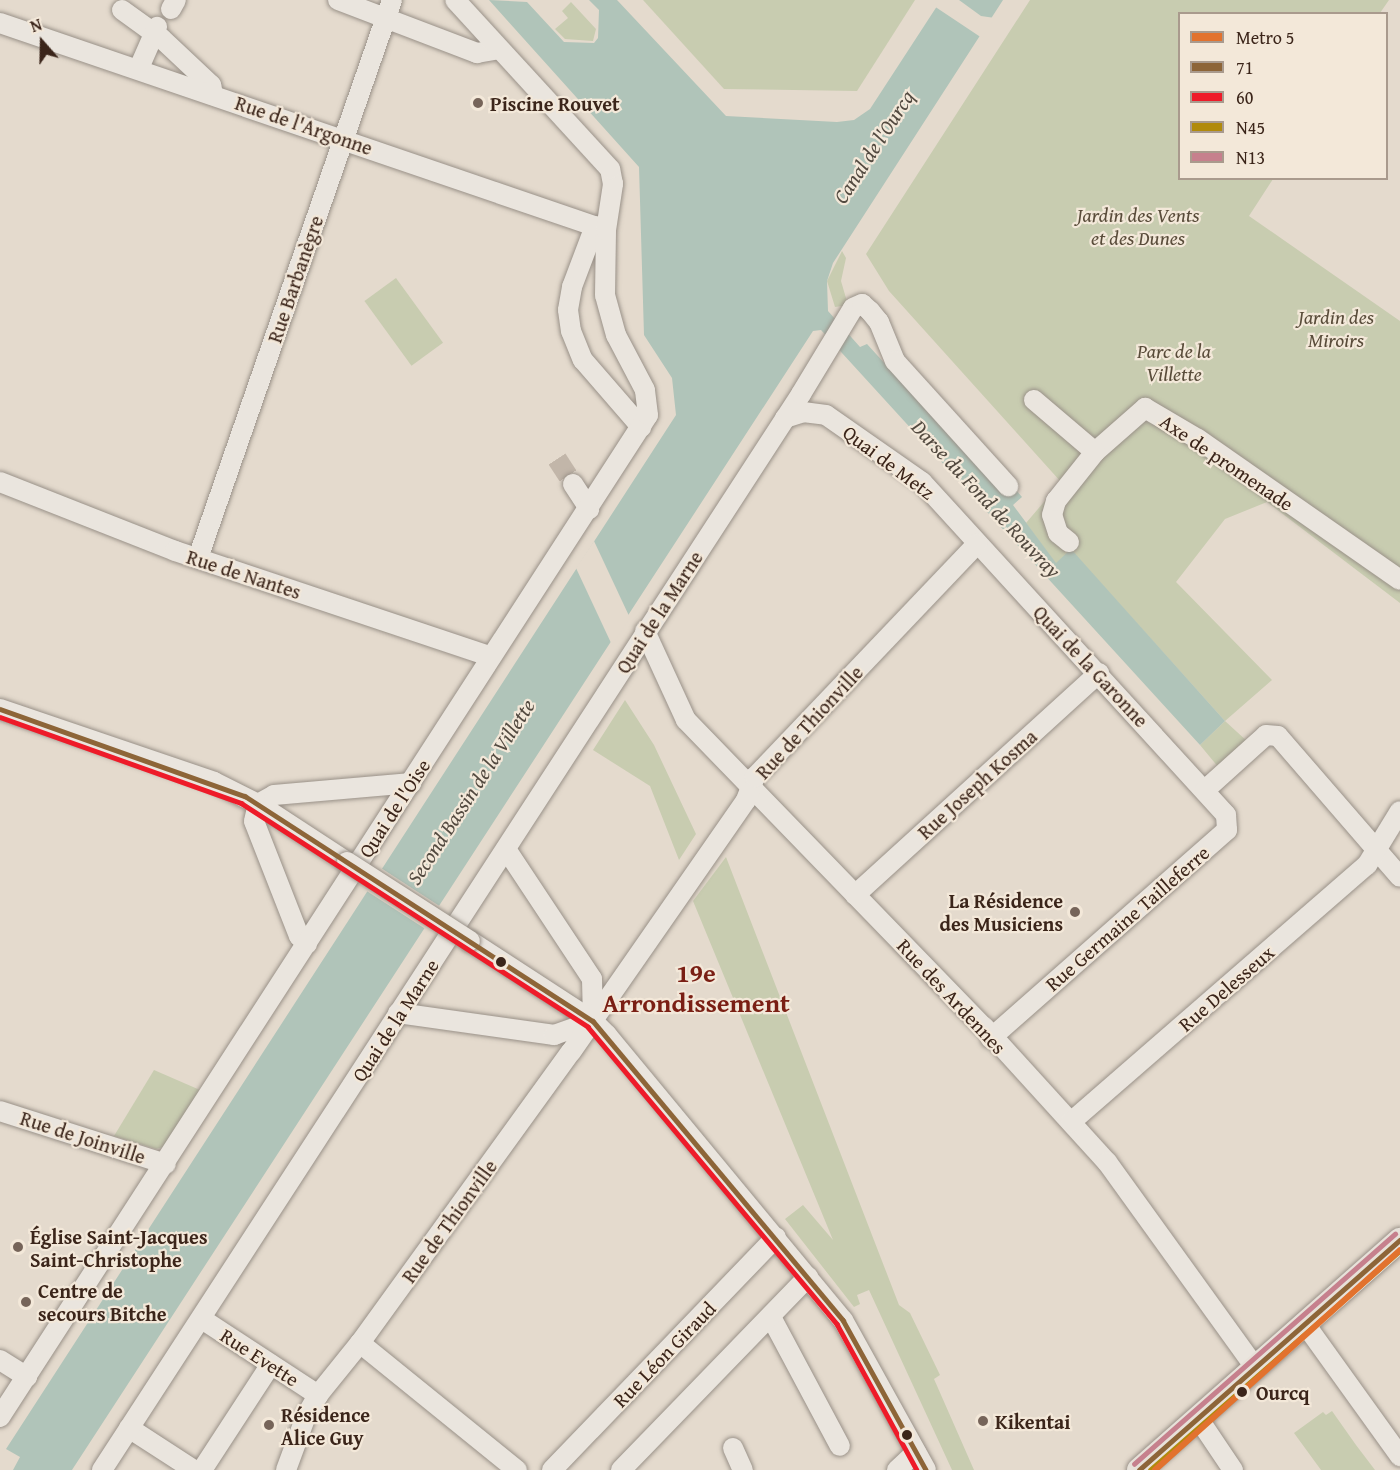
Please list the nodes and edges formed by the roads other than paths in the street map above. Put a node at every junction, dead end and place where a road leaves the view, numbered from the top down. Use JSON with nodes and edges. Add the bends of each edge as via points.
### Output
{"nodes":[{"id":1,"x":338,"y":0,"type":"edge"},
{"id":2,"x":455,"y":0,"type":"edge"},
{"id":3,"x":389,"y":9,"type":"edge"},
{"id":4,"x":122,"y":10,"type":"dead end"},
{"id":5,"x":0,"y":23,"type":"edge"},
{"id":6,"x":155,"y":29,"type":"junction"},
{"id":7,"x":499,"y":49,"type":"junction"},
{"id":8,"x":139,"y":68,"type":"junction"},
{"id":9,"x":213,"y":94,"type":"junction"},
{"id":10,"x":345,"y":138,"type":"junction"},
{"id":11,"x":600,"y":228,"type":"junction"},
{"id":12,"x":801,"y":394,"type":"junction"},
{"id":13,"x":1034,"y":400,"type":"dead end"},
{"id":14,"x":818,"y":411,"type":"junction"},
{"id":15,"x":785,"y":418,"type":"junction"},
{"id":16,"x":641,"y":427,"type":"junction"},
{"id":17,"x":1095,"y":452,"type":"junction"},
{"id":18,"x":0,"y":482,"type":"edge"},
{"id":19,"x":573,"y":484,"type":"tunnel mouth"},
{"id":20,"x":1008,"y":486,"type":"dead end"},
{"id":21,"x":589,"y":509,"type":"junction"},
{"id":22,"x":1069,"y":542,"type":"dead end"},
{"id":23,"x":977,"y":544,"type":"junction"},
{"id":24,"x":198,"y":558,"type":"junction"},
{"id":25,"x":1400,"y":580,"type":"edge"},
{"id":26,"x":645,"y":631,"type":"junction"},
{"id":27,"x":492,"y":657,"type":"junction"},
{"id":28,"x":1099,"y":674,"type":"junction"},
{"id":29,"x":0,"y":709,"type":"edge"},
{"id":30,"x":411,"y":783,"type":"junction"},
{"id":31,"x":751,"y":787,"type":"junction"},
{"id":32,"x":1205,"y":790,"type":"junction"},
{"id":33,"x":258,"y":804,"type":"junction"},
{"id":34,"x":1400,"y":811,"type":"edge"},
{"id":35,"x":506,"y":849,"type":"junction"},
{"id":36,"x":1378,"y":851,"type":"junction"},
{"id":37,"x":1400,"y":877,"type":"edge"},
{"id":38,"x":855,"y":895,"type":"junction"},
{"id":39,"x":307,"y":944,"type":"junction"},
{"id":40,"x":623,"y":977,"type":"junction"},
{"id":41,"x":592,"y":979,"type":"junction"},
{"id":42,"x":398,"y":1013,"type":"junction"},
{"id":43,"x":593,"y":1021,"type":"junction"},
{"id":44,"x":991,"y":1038,"type":"junction"},
{"id":45,"x":0,"y":1111,"type":"edge"},
{"id":46,"x":1071,"y":1122,"type":"junction"},
{"id":47,"x":166,"y":1164,"type":"junction"},
{"id":48,"x":776,"y":1237,"type":"junction"},
{"id":49,"x":1400,"y":1240,"type":"edge"},
{"id":50,"x":808,"y":1277,"type":"junction"},
{"id":51,"x":771,"y":1317,"type":"junction"},
{"id":52,"x":202,"y":1319,"type":"junction"},
{"id":53,"x":1305,"y":1324,"type":"junction"},
{"id":54,"x":360,"y":1343,"type":"junction"},
{"id":55,"x":0,"y":1360,"type":"edge"},
{"id":56,"x":272,"y":1364,"type":"junction"},
{"id":57,"x":1256,"y":1367,"type":"junction"},
{"id":58,"x":27,"y":1377,"type":"junction"},
{"id":59,"x":318,"y":1395,"type":"junction"},
{"id":60,"x":0,"y":1417,"type":"edge"},
{"id":61,"x":1198,"y":1419,"type":"junction"},
{"id":62,"x":129,"y":1428,"type":"junction"},
{"id":63,"x":840,"y":1446,"type":"dead end"},
{"id":64,"x":733,"y":1448,"type":"dead end"},
{"id":65,"x":916,"y":1452,"type":"junction"},
{"id":66,"x":1400,"y":1456,"type":"edge"},
{"id":67,"x":102,"y":1470,"type":"edge"},
{"id":68,"x":194,"y":1470,"type":"edge"},
{"id":69,"x":202,"y":1470,"type":"edge"},
{"id":70,"x":286,"y":1470,"type":"edge"},
{"id":71,"x":517,"y":1470,"type":"edge"},
{"id":72,"x":552,"y":1470,"type":"edge"},
{"id":73,"x":621,"y":1470,"type":"edge"},
{"id":74,"x":742,"y":1470,"type":"edge"},
{"id":75,"x":897,"y":1470,"type":"edge"},
{"id":76,"x":926,"y":1470,"type":"edge"},
{"id":77,"x":1139,"y":1470,"type":"edge"},
{"id":78,"x":1233,"y":1470,"type":"edge"}],
"edges":[{"from":1,"to":3,"type":"street"},
{"from":2,"to":7,"type":"street"},
{"from":3,"to":7,"type":"street","via":[[477,53]]},
{"from":3,"to":10,"type":"street","name":"Rue Barbanègre"},
{"from":4,"to":6,"type":"street"},
{"from":5,"to":8,"type":"street","name":"Rue de l'Argonne"},
{"from":6,"to":8,"type":"street"},
{"from":6,"to":9,"type":"street","via":[[212,85]]},
{"from":7,"to":11,"type":"street","name":"Quai de l'Oise","via":[[610,169],[614,184]]},
{"from":8,"to":9,"type":"street","name":"Rue de l'Argonne"},
{"from":9,"to":10,"type":"street","name":"Rue de l'Argonne"},
{"from":10,"to":11,"type":"street","name":"Rue de l'Argonne"},
{"from":10,"to":24,"type":"street","name":"Rue Barbanègre"},
{"from":11,"to":16,"type":"street","name":"Quai de l'Oise","via":[[605,295],[616,335],[650,406]]},
{"from":11,"to":16,"type":"street","via":[[572,287],[568,310],[571,334],[583,360]]},
{"from":12,"to":14,"type":"street","name":"Quai de Metz"},
{"from":12,"to":15,"type":"street","name":"Quai de la Marne"},
{"from":12,"to":20,"type":"street","name":"Quai de la Marne","via":[[829,343],[853,308],[862,303],[879,322],[895,362]]},
{"from":13,"to":17,"type":"street"},
{"from":14,"to":15,"type":"street"},
{"from":14,"to":23,"type":"street","name":"Quai de Metz","via":[[922,482]]},
{"from":15,"to":26,"type":"street","name":"Quai de la Marne"},
{"from":16,"to":21,"type":"street","name":"Quai de l'Oise"},
{"from":17,"to":22,"type":"street","via":[[1056,501],[1052,515],[1058,533]]},
{"from":17,"to":25,"type":"street","name":"Axe de promenade","via":[[1145,408],[1198,439]]},
{"from":18,"to":24,"type":"street","name":"Rue de Nantes"},
{"from":19,"to":21,"type":"street"},
{"from":21,"to":27,"type":"street","name":"Quai de l'Oise"},
{"from":23,"to":28,"type":"street","name":"Quai de la Garonne"},
{"from":23,"to":31,"type":"street","name":"Rue de Thionville","via":[[754,777]]},
{"from":24,"to":27,"type":"street","name":"Rue de Nantes"},
{"from":26,"to":31,"type":"street","name":"Rue des Ardennes","via":[[686,720]]},
{"from":26,"to":35,"type":"street","name":"Quai de la Marne"},
{"from":27,"to":30,"type":"street","name":"Quai de l'Oise"},
{"from":28,"to":32,"type":"street","name":"Quai de la Garonne"},
{"from":28,"to":38,"type":"street","name":"Rue Joseph Kosma"},
{"from":29,"to":33,"type":"street","via":[[214,782]]},
{"from":30,"to":33,"type":"street","via":[[274,795]]},
{"from":30,"to":39,"type":"street","name":"Quai de l'Oise"},
{"from":31,"to":38,"type":"street","name":"Rue des Ardennes"},
{"from":31,"to":40,"type":"street","name":"Rue de Thionville","via":[[746,800]]},
{"from":32,"to":36,"type":"street","via":[[1272,734],[1278,736]]},
{"from":32,"to":44,"type":"street","name":"Rue Germaine Tailleferre","via":[[1222,808],[1227,830]]},
{"from":33,"to":39,"type":"street","via":[[254,821],[299,936]]},
{"from":33,"to":43,"type":"street","bridge":true},
{"from":34,"to":36,"type":"street","name":"Rue Delesseux"},
{"from":35,"to":41,"type":"street"},
{"from":35,"to":42,"type":"street","name":"Quai de la Marne"},
{"from":36,"to":37,"type":"street"},
{"from":36,"to":46,"type":"street","name":"Rue Delesseux","via":[[1367,865]]},
{"from":38,"to":44,"type":"street","name":"Rue des Ardennes"},
{"from":39,"to":47,"type":"street","name":"Quai de l'Oise"},
{"from":40,"to":41,"type":"street"},
{"from":40,"to":43,"type":"street","name":"Rue de Thionville"},
{"from":41,"to":43,"type":"street"},
{"from":42,"to":43,"type":"street","via":[[554,1035]]},
{"from":42,"to":52,"type":"street","name":"Quai de la Marne"},
{"from":43,"to":48,"type":"street"},
{"from":43,"to":54,"type":"street","name":"Rue de Thionville"},
{"from":44,"to":46,"type":"street","name":"Rue des Ardennes"},
{"from":45,"to":47,"type":"street","name":"Rue de Joinville"},
{"from":46,"to":57,"type":"street","name":"Rue des Ardennes","via":[[1107,1161]]},
{"from":47,"to":58,"type":"street","name":"Quai de l'Oise"},
{"from":48,"to":50,"type":"street"},
{"from":48,"to":72,"type":"street","name":"Rue Léon Giraud"},
{"from":49,"to":53,"type":"main road"},
{"from":50,"to":51,"type":"street"},
{"from":50,"to":65,"type":"street","via":[[843,1320]]},
{"from":51,"to":63,"type":"street"},
{"from":51,"to":73,"type":"street"},
{"from":52,"to":56,"type":"street","name":"Rue Evette"},
{"from":52,"to":62,"type":"street","name":"Quai de la Marne"},
{"from":53,"to":57,"type":"main road"},
{"from":53,"to":66,"type":"street"},
{"from":54,"to":59,"type":"street","name":"Rue de Thionville"},
{"from":54,"to":71,"type":"street"},
{"from":55,"to":58,"type":"street"},
{"from":56,"to":59,"type":"street","name":"Rue Evette"},
{"from":56,"to":69,"type":"street"},
{"from":57,"to":61,"type":"main road"},
{"from":58,"to":60,"type":"street","name":"Quai de l'Oise"},
{"from":59,"to":70,"type":"street","name":"Rue de Thionville"},
{"from":61,"to":77,"type":"main road"},
{"from":61,"to":78,"type":"street"},
{"from":62,"to":67,"type":"street","name":"Quai de la Marne"},
{"from":62,"to":68,"type":"street"},
{"from":64,"to":74,"type":"street"},
{"from":65,"to":75,"type":"street"},
{"from":65,"to":76,"type":"street"}]}
